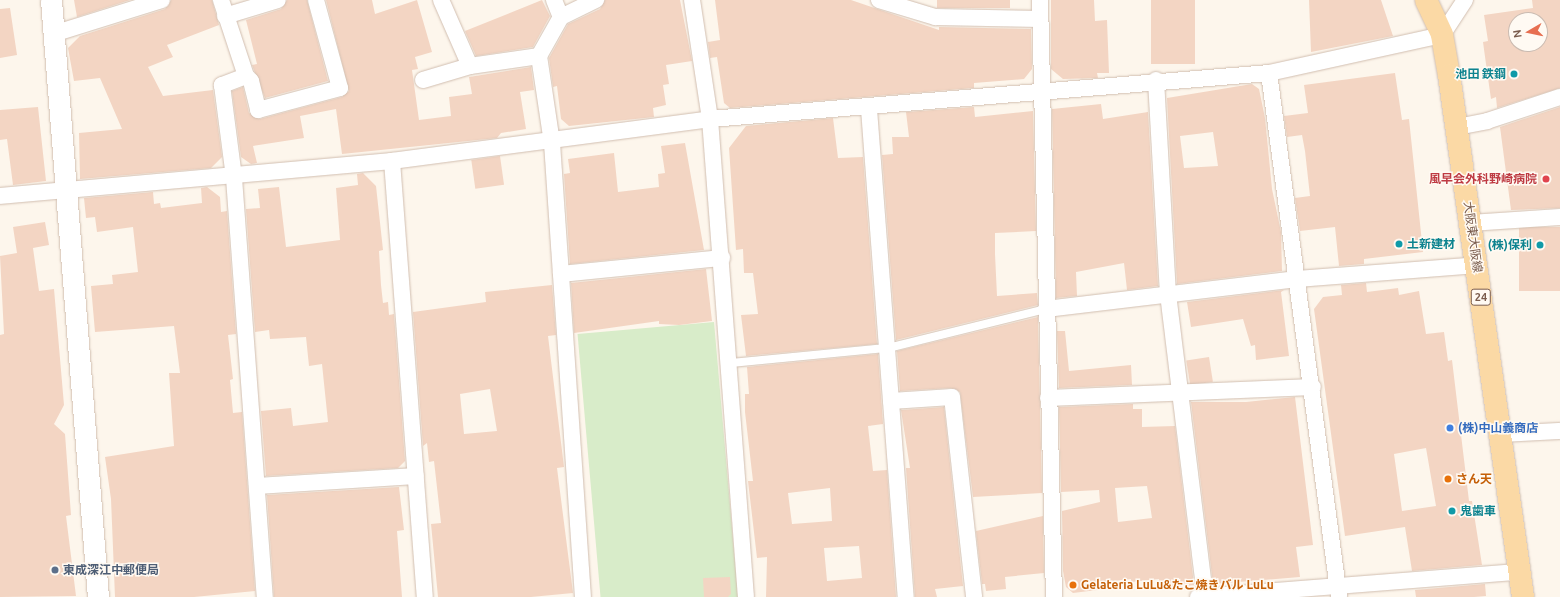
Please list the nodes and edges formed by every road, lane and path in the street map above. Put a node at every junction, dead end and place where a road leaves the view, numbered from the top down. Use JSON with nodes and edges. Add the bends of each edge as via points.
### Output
{"nodes":[{"id":1,"x":51,"y":0,"type":"edge"},
{"id":2,"x":162,"y":0,"type":"edge"},
{"id":3,"x":221,"y":0,"type":"edge"},
{"id":4,"x":278,"y":0,"type":"edge"},
{"id":5,"x":316,"y":0,"type":"edge"},
{"id":6,"x":441,"y":0,"type":"edge"},
{"id":7,"x":554,"y":0,"type":"edge"},
{"id":8,"x":596,"y":0,"type":"edge"},
{"id":9,"x":692,"y":0,"type":"edge"},
{"id":10,"x":879,"y":0,"type":"edge"},
{"id":11,"x":1040,"y":0,"type":"edge"},
{"id":12,"x":1426,"y":0,"type":"edge"},
{"id":13,"x":1465,"y":0,"type":"edge"},
{"id":14,"x":225,"y":16,"type":"junction"},
{"id":15,"x":561,"y":17,"type":"junction"},
{"id":16,"x":1040,"y":19,"type":"junction"},
{"id":17,"x":53,"y":34,"type":"junction"},
{"id":18,"x":1442,"y":35,"type":"junction"},
{"id":19,"x":540,"y":56,"type":"junction"},
{"id":20,"x":470,"y":66,"type":"junction"},
{"id":21,"x":1269,"y":74,"type":"junction"},
{"id":22,"x":246,"y":76,"type":"junction"},
{"id":23,"x":423,"y":80,"type":"dead end"},
{"id":24,"x":1156,"y":80,"type":"junction"},
{"id":25,"x":1040,"y":92,"type":"junction"},
{"id":26,"x":1560,"y":97,"type":"edge"},
{"id":27,"x":869,"y":109,"type":"junction"},
{"id":28,"x":710,"y":119,"type":"junction"},
{"id":29,"x":1457,"y":127,"type":"junction"},
{"id":30,"x":552,"y":143,"type":"junction"},
{"id":31,"x":392,"y":162,"type":"junction"},
{"id":32,"x":234,"y":178,"type":"junction"},
{"id":33,"x":66,"y":190,"type":"junction"},
{"id":34,"x":0,"y":196,"type":"edge"},
{"id":35,"x":1560,"y":217,"type":"edge"},
{"id":36,"x":1470,"y":223,"type":"junction"},
{"id":37,"x":722,"y":258,"type":"junction"},
{"id":38,"x":1477,"y":265,"type":"junction"},
{"id":39,"x":561,"y":274,"type":"junction"},
{"id":40,"x":1297,"y":279,"type":"junction"},
{"id":41,"x":1168,"y":294,"type":"junction"},
{"id":42,"x":1046,"y":309,"type":"junction"},
{"id":43,"x":888,"y":348,"type":"junction"},
{"id":44,"x":731,"y":363,"type":"junction"},
{"id":45,"x":1313,"y":387,"type":"junction"},
{"id":46,"x":1180,"y":395,"type":"junction"},
{"id":47,"x":1048,"y":398,"type":"junction"},
{"id":48,"x":892,"y":401,"type":"junction"},
{"id":49,"x":1560,"y":432,"type":"edge"},
{"id":50,"x":1500,"y":434,"type":"junction"},
{"id":51,"x":416,"y":476,"type":"junction"},
{"id":52,"x":257,"y":486,"type":"junction"},
{"id":53,"x":1519,"y":572,"type":"junction"},
{"id":54,"x":1339,"y":592,"type":"edge"},
{"id":55,"x":98,"y":597,"type":"edge"},
{"id":56,"x":265,"y":597,"type":"edge"},
{"id":57,"x":425,"y":597,"type":"edge"},
{"id":58,"x":583,"y":597,"type":"edge"},
{"id":59,"x":746,"y":597,"type":"edge"},
{"id":60,"x":906,"y":597,"type":"edge"},
{"id":61,"x":974,"y":597,"type":"edge"},
{"id":62,"x":1054,"y":597,"type":"edge"},
{"id":63,"x":1198,"y":597,"type":"edge"},
{"id":64,"x":1205,"y":597,"type":"edge"},
{"id":65,"x":1523,"y":597,"type":"edge"}],
"edges":[{"from":1,"to":17,"type":"street"},
{"from":2,"to":17,"type":"street"},
{"from":3,"to":14,"type":"street"},
{"from":4,"to":14,"type":"street"},
{"from":5,"to":22,"type":"street","via":[[340,88],[258,110],[251,81]]},
{"from":6,"to":20,"type":"street"},
{"from":7,"to":15,"type":"street"},
{"from":8,"to":15,"type":"street"},
{"from":9,"to":28,"type":"street"},
{"from":10,"to":16,"type":"street","via":[[935,17]]},
{"from":11,"to":16,"type":"street"},
{"from":12,"to":18,"type":"main road","name":"大阪東大阪線","number":"24"},
{"from":13,"to":18,"type":"street"},
{"from":14,"to":22,"type":"street"},
{"from":15,"to":19,"type":"street"},
{"from":16,"to":25,"type":"street"},
{"from":17,"to":33,"type":"street"},
{"from":18,"to":21,"type":"street"},
{"from":18,"to":29,"type":"main road","name":"大阪東大阪線","number":"24"},
{"from":19,"to":20,"type":"street"},
{"from":19,"to":30,"type":"street"},
{"from":20,"to":23,"type":"street"},
{"from":21,"to":24,"type":"street"},
{"from":21,"to":40,"type":"street"},
{"from":22,"to":32,"type":"street","via":[[222,86]]},
{"from":24,"to":25,"type":"street"},
{"from":24,"to":41,"type":"street"},
{"from":25,"to":27,"type":"street"},
{"from":25,"to":42,"type":"street"},
{"from":26,"to":29,"type":"street"},
{"from":27,"to":28,"type":"street"},
{"from":27,"to":43,"type":"street"},
{"from":28,"to":30,"type":"street"},
{"from":28,"to":37,"type":"street"},
{"from":29,"to":36,"type":"main road","name":"大阪東大阪線","number":"24"},
{"from":30,"to":31,"type":"street"},
{"from":30,"to":39,"type":"street"},
{"from":31,"to":32,"type":"street"},
{"from":31,"to":51,"type":"street"},
{"from":32,"to":33,"type":"street"},
{"from":32,"to":52,"type":"street"},
{"from":33,"to":34,"type":"street"},
{"from":33,"to":55,"type":"street"},
{"from":35,"to":36,"type":"street"},
{"from":36,"to":38,"type":"main road","name":"大阪東大阪線","number":"24"},
{"from":37,"to":39,"type":"street"},
{"from":37,"to":44,"type":"street"},
{"from":38,"to":40,"type":"street"},
{"from":38,"to":50,"type":"main road","name":"大阪東大阪線","number":"24"},
{"from":39,"to":58,"type":"street"},
{"from":40,"to":41,"type":"street"},
{"from":40,"to":45,"type":"street"},
{"from":41,"to":42,"type":"street"},
{"from":41,"to":46,"type":"street"},
{"from":42,"to":43,"type":"lane"},
{"from":42,"to":47,"type":"street"},
{"from":43,"to":44,"type":"lane"},
{"from":43,"to":48,"type":"street"},
{"from":44,"to":59,"type":"street"},
{"from":45,"to":46,"type":"street"},
{"from":45,"to":54,"type":"street"},
{"from":46,"to":47,"type":"street"},
{"from":46,"to":64,"type":"street"},
{"from":47,"to":62,"type":"street"},
{"from":48,"to":60,"type":"street"},
{"from":48,"to":61,"type":"street","via":[[952,397]]},
{"from":49,"to":50,"type":"street"},
{"from":50,"to":53,"type":"main road","name":"大阪東大阪線","number":"24"},
{"from":51,"to":52,"type":"street"},
{"from":51,"to":57,"type":"street"},
{"from":52,"to":56,"type":"street"},
{"from":53,"to":54,"type":"street"},
{"from":53,"to":65,"type":"main road","name":"大阪東大阪線","number":"24"},
{"from":54,"to":64,"type":"street"},
{"from":63,"to":64,"type":"street"}]}
